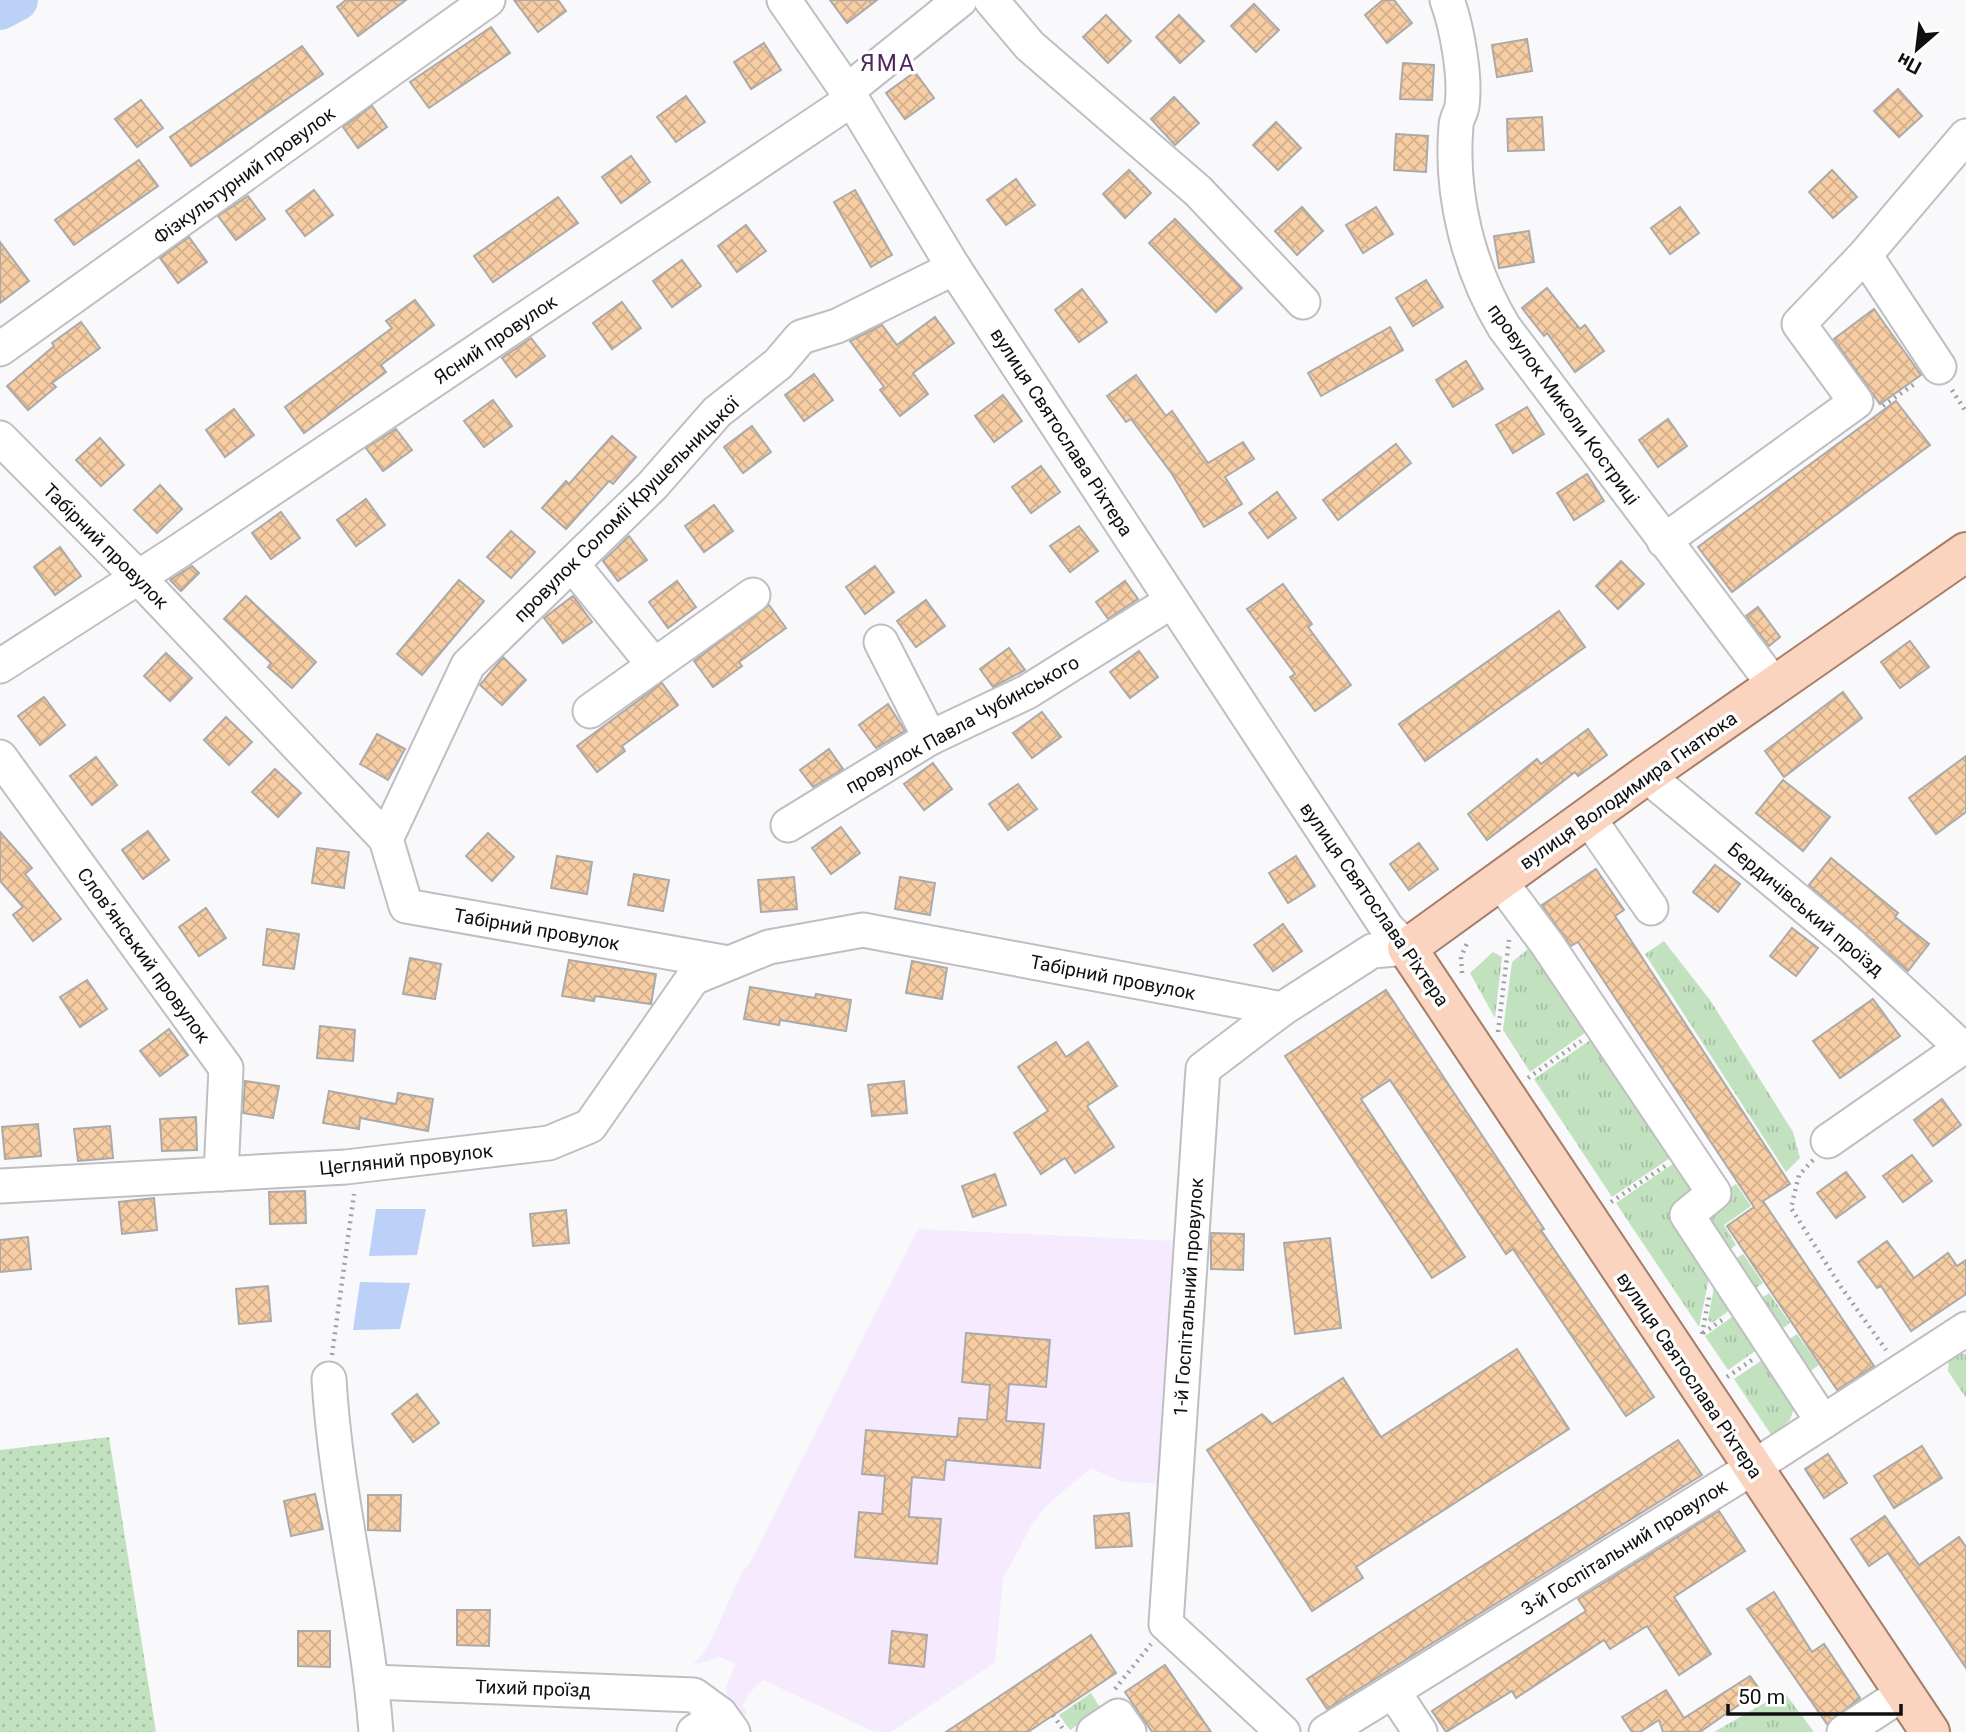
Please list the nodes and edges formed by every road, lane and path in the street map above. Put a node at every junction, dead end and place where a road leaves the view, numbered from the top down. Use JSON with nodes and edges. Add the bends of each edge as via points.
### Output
{"nodes":[{"id":1,"x":488,"y":0,"type":"edge"},
{"id":2,"x":784,"y":0,"type":"edge"},
{"id":3,"x":960,"y":0,"type":"edge"},
{"id":4,"x":991,"y":0,"type":"edge"},
{"id":5,"x":1447,"y":0,"type":"edge"},
{"id":6,"x":849,"y":95,"type":"junction"},
{"id":7,"x":1966,"y":136,"type":"edge"},
{"id":8,"x":1865,"y":255,"type":"junction"},
{"id":9,"x":954,"y":268,"type":"junction"},
{"id":10,"x":1303,"y":302,"type":"dead end"},
{"id":11,"x":0,"y":349,"type":"edge"},
{"id":12,"x":1939,"y":367,"type":"joint"},
{"id":13,"x":1856,"y":402,"type":"junction"},
{"id":14,"x":0,"y":438,"type":"edge"},
{"id":15,"x":1664,"y":541,"type":"junction"},
{"id":16,"x":1966,"y":552,"type":"edge"},
{"id":17,"x":572,"y":564,"type":"junction"},
{"id":18,"x":138,"y":577,"type":"junction"},
{"id":19,"x":753,"y":595,"type":"dead end"},
{"id":20,"x":1172,"y":601,"type":"junction"},
{"id":21,"x":881,"y":642,"type":"dead end"},
{"id":22,"x":654,"y":665,"type":"junction"},
{"id":23,"x":0,"y":666,"type":"edge"},
{"id":24,"x":1775,"y":686,"type":"junction"},
{"id":25,"x":590,"y":711,"type":"dead end"},
{"id":26,"x":930,"y":738,"type":"junction"},
{"id":27,"x":0,"y":757,"type":"edge"},
{"id":28,"x":1646,"y":775,"type":"junction"},
{"id":29,"x":1588,"y":817,"type":"junction"},
{"id":30,"x":788,"y":825,"type":"dead end"},
{"id":31,"x":386,"y":839,"type":"junction"},
{"id":32,"x":1508,"y":892,"type":"junction"},
{"id":33,"x":1651,"y":908,"type":"dead end"},
{"id":34,"x":1474,"y":935,"type":"dead end"},
{"id":35,"x":1408,"y":948,"type":"junction"},
{"id":36,"x":729,"y":963,"type":"junction"},
{"id":37,"x":1466,"y":984,"type":"dead end"},
{"id":38,"x":1282,"y":1009,"type":"junction"},
{"id":39,"x":1490,"y":1021,"type":"dead end"},
{"id":40,"x":1602,"y":1027,"type":"junction"},
{"id":41,"x":1498,"y":1033,"type":"junction"},
{"id":42,"x":1506,"y":1044,"type":"dead end"},
{"id":43,"x":1964,"y":1046,"type":"edge"},
{"id":44,"x":1524,"y":1073,"type":"dead end"},
{"id":45,"x":1528,"y":1079,"type":"junction"},
{"id":46,"x":1535,"y":1090,"type":"dead end"},
{"id":47,"x":1828,"y":1141,"type":"joint"},
{"id":48,"x":1686,"y":1151,"type":"junction"},
{"id":49,"x":358,"y":1166,"type":"junction"},
{"id":50,"x":221,"y":1174,"type":"junction"},
{"id":51,"x":0,"y":1186,"type":"edge"},
{"id":52,"x":1603,"y":1192,"type":"dead end"},
{"id":53,"x":1611,"y":1203,"type":"junction"},
{"id":54,"x":1618,"y":1214,"type":"dead end"},
{"id":55,"x":1692,"y":1325,"type":"dead end"},
{"id":56,"x":1964,"y":1333,"type":"edge"},
{"id":57,"x":1706,"y":1346,"type":"dead end"},
{"id":58,"x":1720,"y":1367,"type":"dead end"},
{"id":59,"x":1901,"y":1371,"type":"junction"},
{"id":60,"x":328,"y":1379,"type":"joint"},
{"id":61,"x":1734,"y":1388,"type":"dead end"},
{"id":62,"x":1823,"y":1422,"type":"junction"},
{"id":63,"x":1752,"y":1468,"type":"junction"},
{"id":64,"x":1166,"y":1624,"type":"junction"},
{"id":65,"x":372,"y":1682,"type":"junction"},
{"id":66,"x":1393,"y":1691,"type":"junction"},
{"id":67,"x":1112,"y":1693,"type":"dead end"},
{"id":68,"x":1904,"y":1693,"type":"junction"},
{"id":69,"x":1053,"y":1715,"type":"dead end"},
{"id":70,"x":715,"y":1726,"type":"edge"},
{"id":71,"x":376,"y":1732,"type":"edge"},
{"id":72,"x":1065,"y":1732,"type":"edge"},
{"id":73,"x":1094,"y":1732,"type":"edge"},
{"id":74,"x":1129,"y":1732,"type":"edge"},
{"id":75,"x":1283,"y":1732,"type":"edge"},
{"id":76,"x":1326,"y":1732,"type":"edge"},
{"id":77,"x":1420,"y":1732,"type":"edge"},
{"id":78,"x":1844,"y":1732,"type":"edge"},
{"id":79,"x":1930,"y":1732,"type":"edge"}],
"edges":[{"from":1,"to":11,"type":"street","name":"Фізкультурний провулок"},
{"from":2,"to":6,"type":"street","name":"вулиця Святослава Ріхтера"},
{"from":3,"to":6,"type":"street","name":"Ясний провулок"},
{"from":4,"to":10,"type":"street","via":[[1030,46],[1198,191]]},
{"from":5,"to":15,"type":"street","name":"провулок Миколи Костриці","via":[[1457,26],[1462,106],[1456,124],[1459,201],[1485,294],[1504,327]]},
{"from":6,"to":9,"type":"street","name":"вулиця Святослава Ріхтера"},
{"from":6,"to":18,"type":"street","name":"Ясний провулок"},
{"from":7,"to":8,"type":"street"},
{"from":8,"to":12,"type":"street"},
{"from":8,"to":13,"type":"street","via":[[1799,324]]},
{"from":9,"to":17,"type":"street","name":"провулок Соломії Крушельницької","via":[[837,326],[801,337],[778,364],[717,412],[652,486]]},
{"from":9,"to":20,"type":"street","name":"вулиця Святослава Ріхтера"},
{"from":12,"to":13,"type":"path","via":[[1880,408]]},
{"from":13,"to":15,"type":"street"},
{"from":14,"to":18,"type":"street","name":"Табірний провулок"},
{"from":15,"to":24,"type":"street","name":"провулок Миколи Костриці"},
{"from":16,"to":24,"type":"main road","name":"вулиця Володимира Гнатюка"},
{"from":17,"to":22,"type":"street"},
{"from":17,"to":31,"type":"street","name":"провулок Соломії Крушельницької","via":[[468,666]]},
{"from":18,"to":23,"type":"street"},
{"from":18,"to":31,"type":"street","name":"Табірний провулок"},
{"from":19,"to":22,"type":"street"},
{"from":20,"to":26,"type":"street","name":"провулок Павла Чубинського","via":[[1027,692]]},
{"from":20,"to":35,"type":"street","name":"вулиця Святослава Ріхтера","via":[[1387,928]]},
{"from":21,"to":26,"type":"street"},
{"from":22,"to":25,"type":"street"},
{"from":24,"to":28,"type":"main road","name":"вулиця Володимира Гнатюка"},
{"from":26,"to":30,"type":"street","name":"провулок Павла Чубинського"},
{"from":27,"to":50,"type":"street","name":"Словʼянський провулок","via":[[226,1068]]},
{"from":28,"to":29,"type":"main road","name":"вулиця Володимира Гнатюка"},
{"from":28,"to":43,"type":"street","name":"Бердичівський проїзд","via":[[1851,945]]},
{"from":29,"to":32,"type":"main road","name":"вулиця Володимира Гнатюка"},
{"from":29,"to":33,"type":"street"},
{"from":31,"to":36,"type":"street","name":"Табірний провулок","via":[[406,906]]},
{"from":32,"to":35,"type":"main road","name":"вулиця Володимира Гнатюка"},
{"from":32,"to":40,"type":"street"},
{"from":32,"to":41,"type":"path","via":[[1513,905]]},
{"from":34,"to":37,"type":"path","via":[[1461,957]]},
{"from":35,"to":38,"type":"street","via":[[1372,951]]},
{"from":35,"to":63,"type":"main road","name":"вулиця Святослава Ріхтера"},
{"from":36,"to":38,"type":"street","name":"Табірний провулок","via":[[769,947],[863,930]]},
{"from":36,"to":49,"type":"street","name":"Цегляний провулок","via":[[693,978],[590,1126],[549,1143]]},
{"from":38,"to":64,"type":"street","name":"1-й Госпітальний провулок","via":[[1203,1069]]},
{"from":39,"to":41,"type":"path"},
{"from":40,"to":45,"type":"path"},
{"from":40,"to":48,"type":"street"},
{"from":41,"to":42,"type":"path"},
{"from":43,"to":47,"type":"street"},
{"from":44,"to":45,"type":"path"},
{"from":45,"to":46,"type":"path"},
{"from":47,"to":59,"type":"path","via":[[1799,1175],[1791,1208]]},
{"from":48,"to":53,"type":"path"},
{"from":48,"to":62,"type":"street","via":[[1714,1193],[1686,1214]]},
{"from":49,"to":50,"type":"street","name":"Цегляний провулок"},
{"from":49,"to":60,"type":"path"},
{"from":50,"to":51,"type":"street","name":"Цегляний провулок"},
{"from":52,"to":53,"type":"path"},
{"from":53,"to":54,"type":"path"},
{"from":55,"to":57,"type":"path"},
{"from":56,"to":59,"type":"street","name":"3-й Госпітальний провулок"},
{"from":58,"to":61,"type":"path"},
{"from":59,"to":62,"type":"street","name":"3-й Госпітальний провулок"},
{"from":60,"to":65,"type":"street","via":[[333,1448]]},
{"from":62,"to":63,"type":"street","name":"3-й Госпітальний провулок"},
{"from":63,"to":66,"type":"street","name":"3-й Госпітальний провулок"},
{"from":63,"to":68,"type":"main road","name":"вулиця Святослава Ріхтера"},
{"from":64,"to":67,"type":"path"},
{"from":64,"to":75,"type":"street"},
{"from":65,"to":70,"type":"street","name":"Тихий проїзд","via":[[694,1695]]},
{"from":65,"to":71,"type":"street"},
{"from":66,"to":76,"type":"street","name":"3-й Госпітальний провулок"},
{"from":66,"to":77,"type":"street"},
{"from":68,"to":78,"type":"street"},
{"from":68,"to":79,"type":"main road","name":"вулиця Святослава Ріхтера"},
{"from":69,"to":72,"type":"path"},
{"from":73,"to":74,"type":"street","via":[[1118,1716]]}]}
